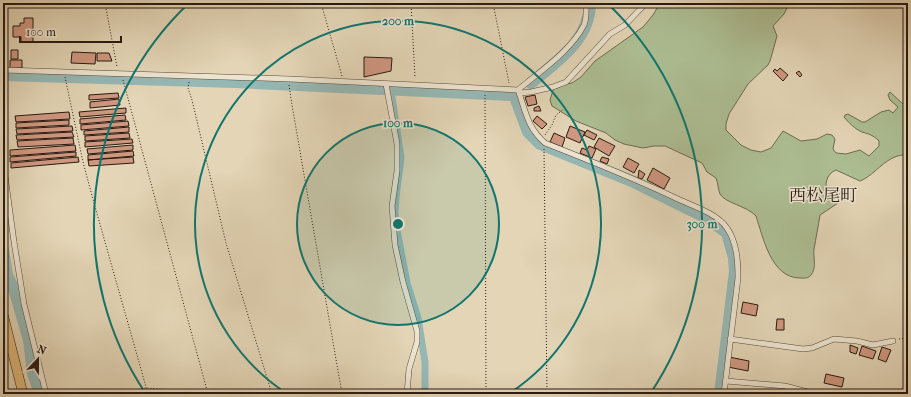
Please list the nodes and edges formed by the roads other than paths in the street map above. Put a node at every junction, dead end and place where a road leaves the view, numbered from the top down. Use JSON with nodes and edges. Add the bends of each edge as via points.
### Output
{"nodes":[{"id":1,"x":586,"y":3,"type":"edge"},
{"id":2,"x":646,"y":3,"type":"edge"},
{"id":3,"x":3,"y":70,"type":"edge"},
{"id":4,"x":387,"y":87,"type":"junction"},
{"id":5,"x":518,"y":92,"type":"junction"},
{"id":6,"x":3,"y":161,"type":"edge"},
{"id":7,"x":3,"y":314,"type":"edge"},
{"id":8,"x":730,"y":339,"type":"junction"},
{"id":9,"x":893,"y":341,"type":"road end"},
{"id":10,"x":726,"y":381,"type":"junction"},
{"id":11,"x":23,"y":394,"type":"edge"},
{"id":12,"x":46,"y":394,"type":"edge"},
{"id":13,"x":407,"y":394,"type":"edge"},
{"id":14,"x":724,"y":394,"type":"edge"},
{"id":15,"x":815,"y":394,"type":"edge"}],
"edges":[{"from":1,"to":5,"type":"street","via":[[584,24],[569,46]]},
{"from":2,"to":5,"type":"street","via":[[625,25],[610,34],[566,82],[531,92]]},
{"from":3,"to":4,"type":"street","via":[[343,82]]},
{"from":4,"to":5,"type":"street","via":[[415,85]]},
{"from":4,"to":13,"type":"street","via":[[397,144],[397,171],[392,206],[396,245],[417,331]]},
{"from":5,"to":8,"type":"street","via":[[531,128],[545,143],[640,181],[718,219],[727,228],[736,248],[738,261]]},
{"from":6,"to":12,"type":"street","via":[[24,304]]},
{"from":7,"to":11,"type":"highway"},
{"from":8,"to":9,"type":"street","via":[[803,349],[834,339],[873,345]]},
{"from":8,"to":10,"type":"street"},
{"from":10,"to":14,"type":"street"},
{"from":10,"to":15,"type":"street","via":[[785,386]]}]}
